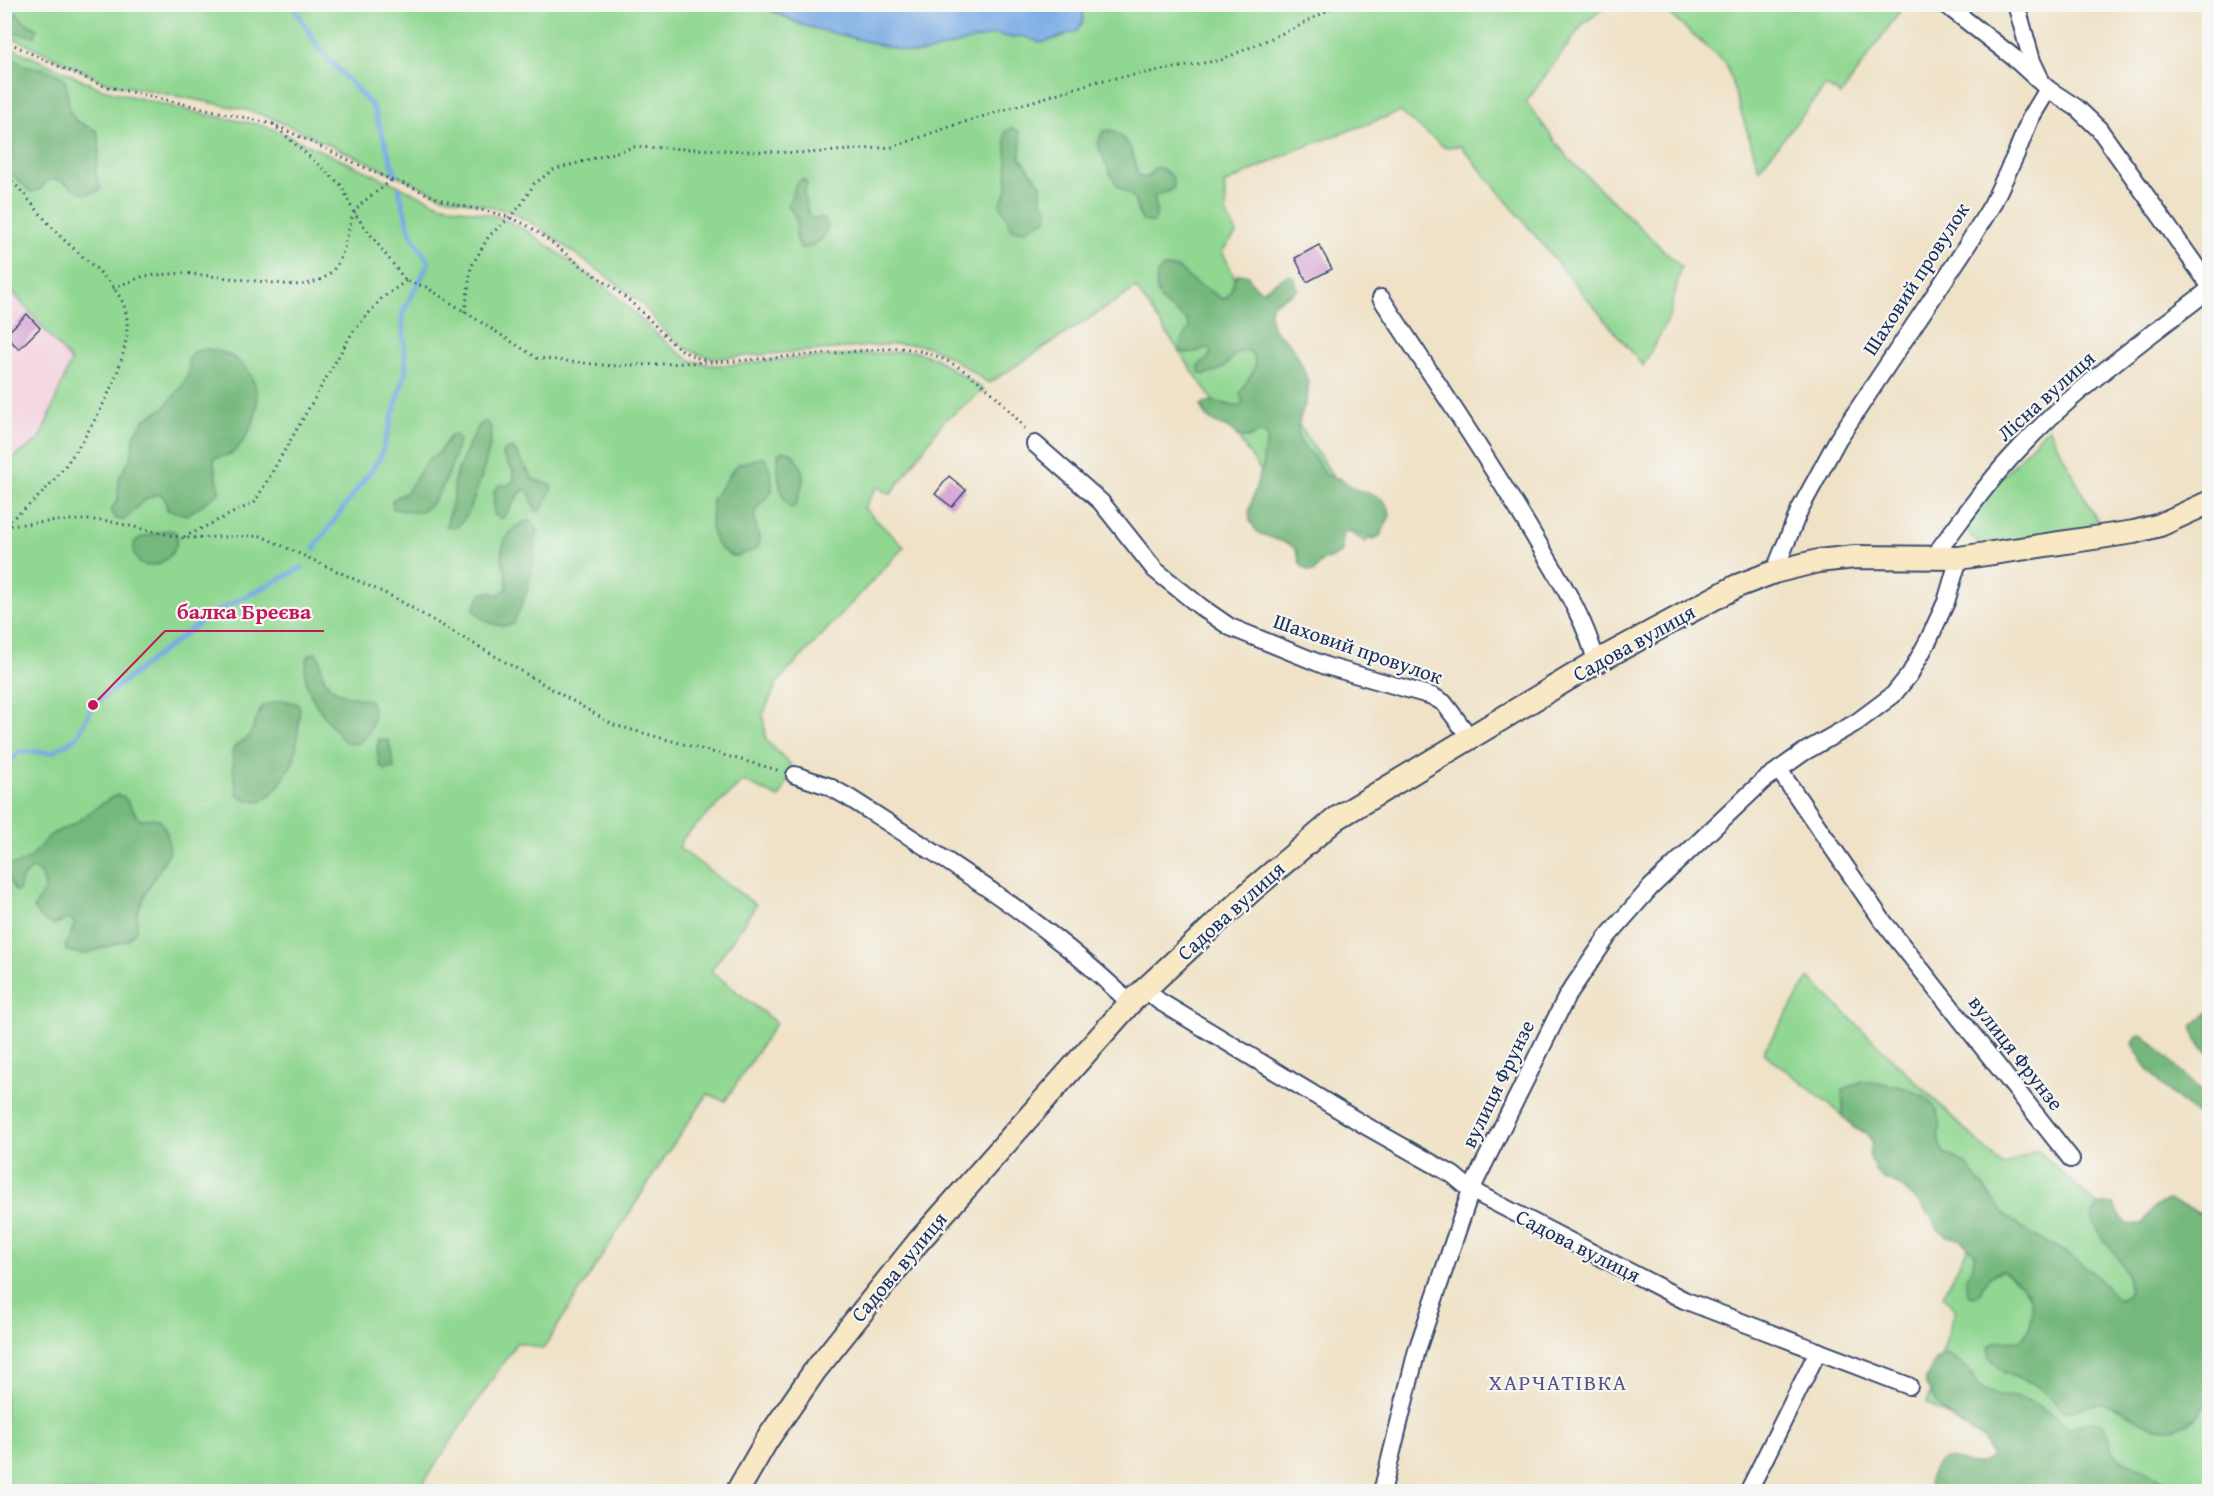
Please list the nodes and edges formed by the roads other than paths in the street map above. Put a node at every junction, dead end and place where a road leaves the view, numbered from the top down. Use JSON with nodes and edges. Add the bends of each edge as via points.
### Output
{"nodes":[{"id":1,"x":1945,"y":4,"type":"edge"},
{"id":2,"x":2016,"y":4,"type":"edge"},
{"id":3,"x":2048,"y":89,"type":"junction"},
{"id":4,"x":2210,"y":288,"type":"edge"},
{"id":5,"x":1382,"y":298,"type":"dead end"},
{"id":6,"x":1035,"y":444,"type":"road end"},
{"id":7,"x":2210,"y":502,"type":"edge"},
{"id":8,"x":1933,"y":557,"type":"junction"},
{"id":9,"x":1959,"y":558,"type":"junction"},
{"id":10,"x":1774,"y":572,"type":"junction"},
{"id":11,"x":1596,"y":662,"type":"junction"},
{"id":12,"x":1471,"y":739,"type":"junction"},
{"id":13,"x":1779,"y":770,"type":"junction"},
{"id":14,"x":795,"y":775,"type":"road end"},
{"id":15,"x":1137,"y":996,"type":"junction"},
{"id":16,"x":2071,"y":1159,"type":"dead end"},
{"id":17,"x":1471,"y":1190,"type":"junction"},
{"id":18,"x":1818,"y":1351,"type":"junction"},
{"id":19,"x":1909,"y":1386,"type":"dead end"},
{"id":20,"x":736,"y":1491,"type":"edge"},
{"id":21,"x":1382,"y":1491,"type":"edge"},
{"id":22,"x":1748,"y":1491,"type":"edge"}],
"edges":[{"from":1,"to":3,"type":"street"},
{"from":2,"to":3,"type":"street","via":[[2032,61]]},
{"from":3,"to":4,"type":"street","via":[[2099,129]]},
{"from":3,"to":10,"type":"street","name":"Шаховий провулок","via":[[2030,119],[1992,205],[1838,439],[1800,509]]},
{"from":4,"to":8,"type":"street","name":"Лісна вулиця","via":[[2044,423],[1995,476]]},
{"from":5,"to":11,"type":"street","via":[[1493,467],[1554,569],[1588,635]]},
{"from":6,"to":12,"type":"street","name":"Шаховий провулок","via":[[1101,502],[1155,570],[1230,627],[1326,666],[1432,696],[1444,703]]},
{"from":7,"to":9,"type":"street","name":"Садова вулиця","via":[[2160,525],[2134,532]]},
{"from":8,"to":9,"type":"street","name":"Садова вулиця"},
{"from":8,"to":10,"type":"street","name":"Садова вулиця","via":[[1855,557]]},
{"from":9,"to":13,"type":"street","name":"вулиця Фрунзе","via":[[1946,602],[1910,675],[1893,695],[1857,722]]},
{"from":10,"to":11,"type":"street","name":"Садова вулиця","via":[[1737,586]]},
{"from":11,"to":12,"type":"street","name":"Садова вулиця"},
{"from":12,"to":15,"type":"street","name":"Садова вулиця","via":[[1337,818]]},
{"from":13,"to":16,"type":"street","name":"вулиця Фрунзе","via":[[1882,920]]},
{"from":13,"to":17,"type":"street","name":"вулиця Фрунзе","via":[[1651,887],[1608,936],[1567,996]]},
{"from":14,"to":15,"type":"street","name":"Садова вулиця","via":[[848,797],[986,886]]},
{"from":15,"to":17,"type":"street","name":"Садова вулиця","via":[[1159,1001],[1453,1175]]},
{"from":15,"to":20,"type":"street","name":"Садова вулиця","via":[[910,1251],[814,1372]]},
{"from":17,"to":18,"type":"street","name":"Садова вулиця","via":[[1684,1300]]},
{"from":17,"to":21,"type":"street","name":"вулиця Фрунзе","via":[[1417,1350]]},
{"from":18,"to":19,"type":"street","name":"Садова вулиця"},
{"from":18,"to":22,"type":"street"}]}
